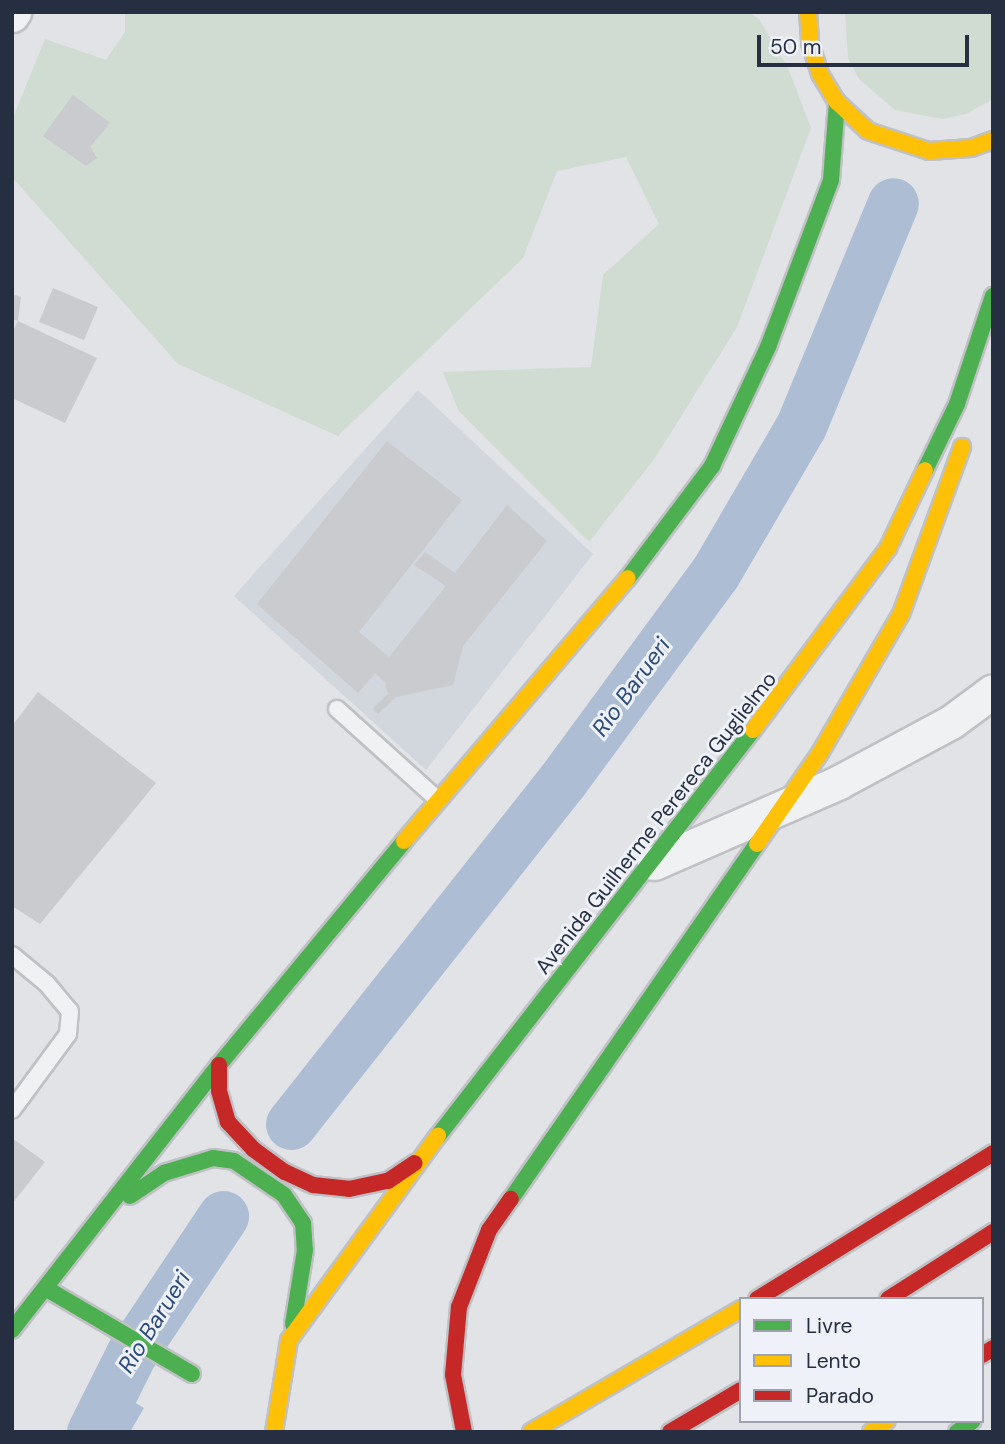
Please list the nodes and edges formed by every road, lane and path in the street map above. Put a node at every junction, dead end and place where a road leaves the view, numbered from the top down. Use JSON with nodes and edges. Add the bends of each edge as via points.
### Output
{"nodes":[{"id":1,"x":804,"y":17,"type":"edge"},
{"id":2,"x":837,"y":102,"type":"junction"},
{"id":3,"x":993,"y":140,"type":"edge"},
{"id":4,"x":993,"y":296,"type":"edge"},
{"id":5,"x":993,"y":351,"type":"edge"},
{"id":6,"x":986,"y":374,"type":"dead end"},
{"id":7,"x":967,"y":436,"type":"dead end"},
{"id":8,"x":993,"y":691,"type":"edge"},
{"id":9,"x":337,"y":709,"type":"dead end"},
{"id":10,"x":438,"y":800,"type":"junction"},
{"id":11,"x":782,"y":807,"type":"junction"},
{"id":12,"x":654,"y":863,"type":"junction"},
{"id":13,"x":12,"y":955,"type":"edge"},
{"id":14,"x":219,"y":1065,"type":"junction"},
{"id":15,"x":12,"y":1110,"type":"edge"},
{"id":16,"x":993,"y":1153,"type":"edge"},
{"id":17,"x":420,"y":1159,"type":"junction"},
{"id":18,"x":100,"y":1218,"type":"junction"},
{"id":19,"x":993,"y":1232,"type":"edge"},
{"id":20,"x":47,"y":1289,"type":"junction"},
{"id":21,"x":760,"y":1297,"type":"edge"},
{"id":22,"x":891,"y":1297,"type":"edge"},
{"id":23,"x":735,"y":1312,"type":"edge"},
{"id":24,"x":12,"y":1330,"type":"edge"},
{"id":25,"x":289,"y":1340,"type":"junction"},
{"id":26,"x":192,"y":1374,"type":"dead end"},
{"id":27,"x":739,"y":1392,"type":"edge"},
{"id":28,"x":275,"y":1432,"type":"edge"},
{"id":29,"x":464,"y":1432,"type":"edge"},
{"id":30,"x":531,"y":1432,"type":"edge"},
{"id":31,"x":670,"y":1432,"type":"edge"}],
"edges":[{"from":1,"to":2,"type":"main road","via":[[814,59]]},
{"from":2,"to":3,"type":"main road","via":[[868,131],[907,148],[950,151]]},
{"from":2,"to":10,"type":"main road","via":[[831,180],[768,347],[712,466],[629,577]]},
{"from":4,"to":12,"type":"main road","name":"Avenida Guilherme Perereca Guglielmo","via":[[957,404],[888,548]]},
{"from":5,"to":6,"type":"main road"},
{"from":7,"to":11,"type":"main road","via":[[901,614],[820,753]]},
{"from":8,"to":11,"type":"street","via":[[951,722]]},
{"from":9,"to":10,"type":"lane"},
{"from":10,"to":14,"type":"main road"},
{"from":11,"to":12,"type":"street"},
{"from":11,"to":29,"type":"main road","via":[[489,1230],[459,1307],[453,1375]]},
{"from":12,"to":17,"type":"main road","name":"Avenida Guilherme Perereca Guglielmo"},
{"from":13,"to":15,"type":"lane","via":[[47,984],[70,1012],[68,1034]]},
{"from":14,"to":17,"type":"main road","via":[[219,1091],[228,1122],[253,1149],[313,1185],[349,1189],[388,1181]]},
{"from":14,"to":18,"type":"main road"},
{"from":16,"to":21,"type":"main road"},
{"from":17,"to":25,"type":"main road","name":"Avenida Guilherme Perereca Guglielmo"},
{"from":18,"to":20,"type":"main road"},
{"from":18,"to":25,"type":"main road","name":"Avenida Guilherme Perereca Guglielmo","via":[[164,1173],[204,1160],[234,1161],[284,1195],[303,1223],[303,1275]]},
{"from":19,"to":22,"type":"main road"},
{"from":20,"to":24,"type":"main road"},
{"from":20,"to":26,"type":"main road"},
{"from":23,"to":30,"type":"main road"},
{"from":25,"to":28,"type":"main road","name":"Avenida Guilherme Perereca Guglielmo"},
{"from":27,"to":31,"type":"main road"}]}
